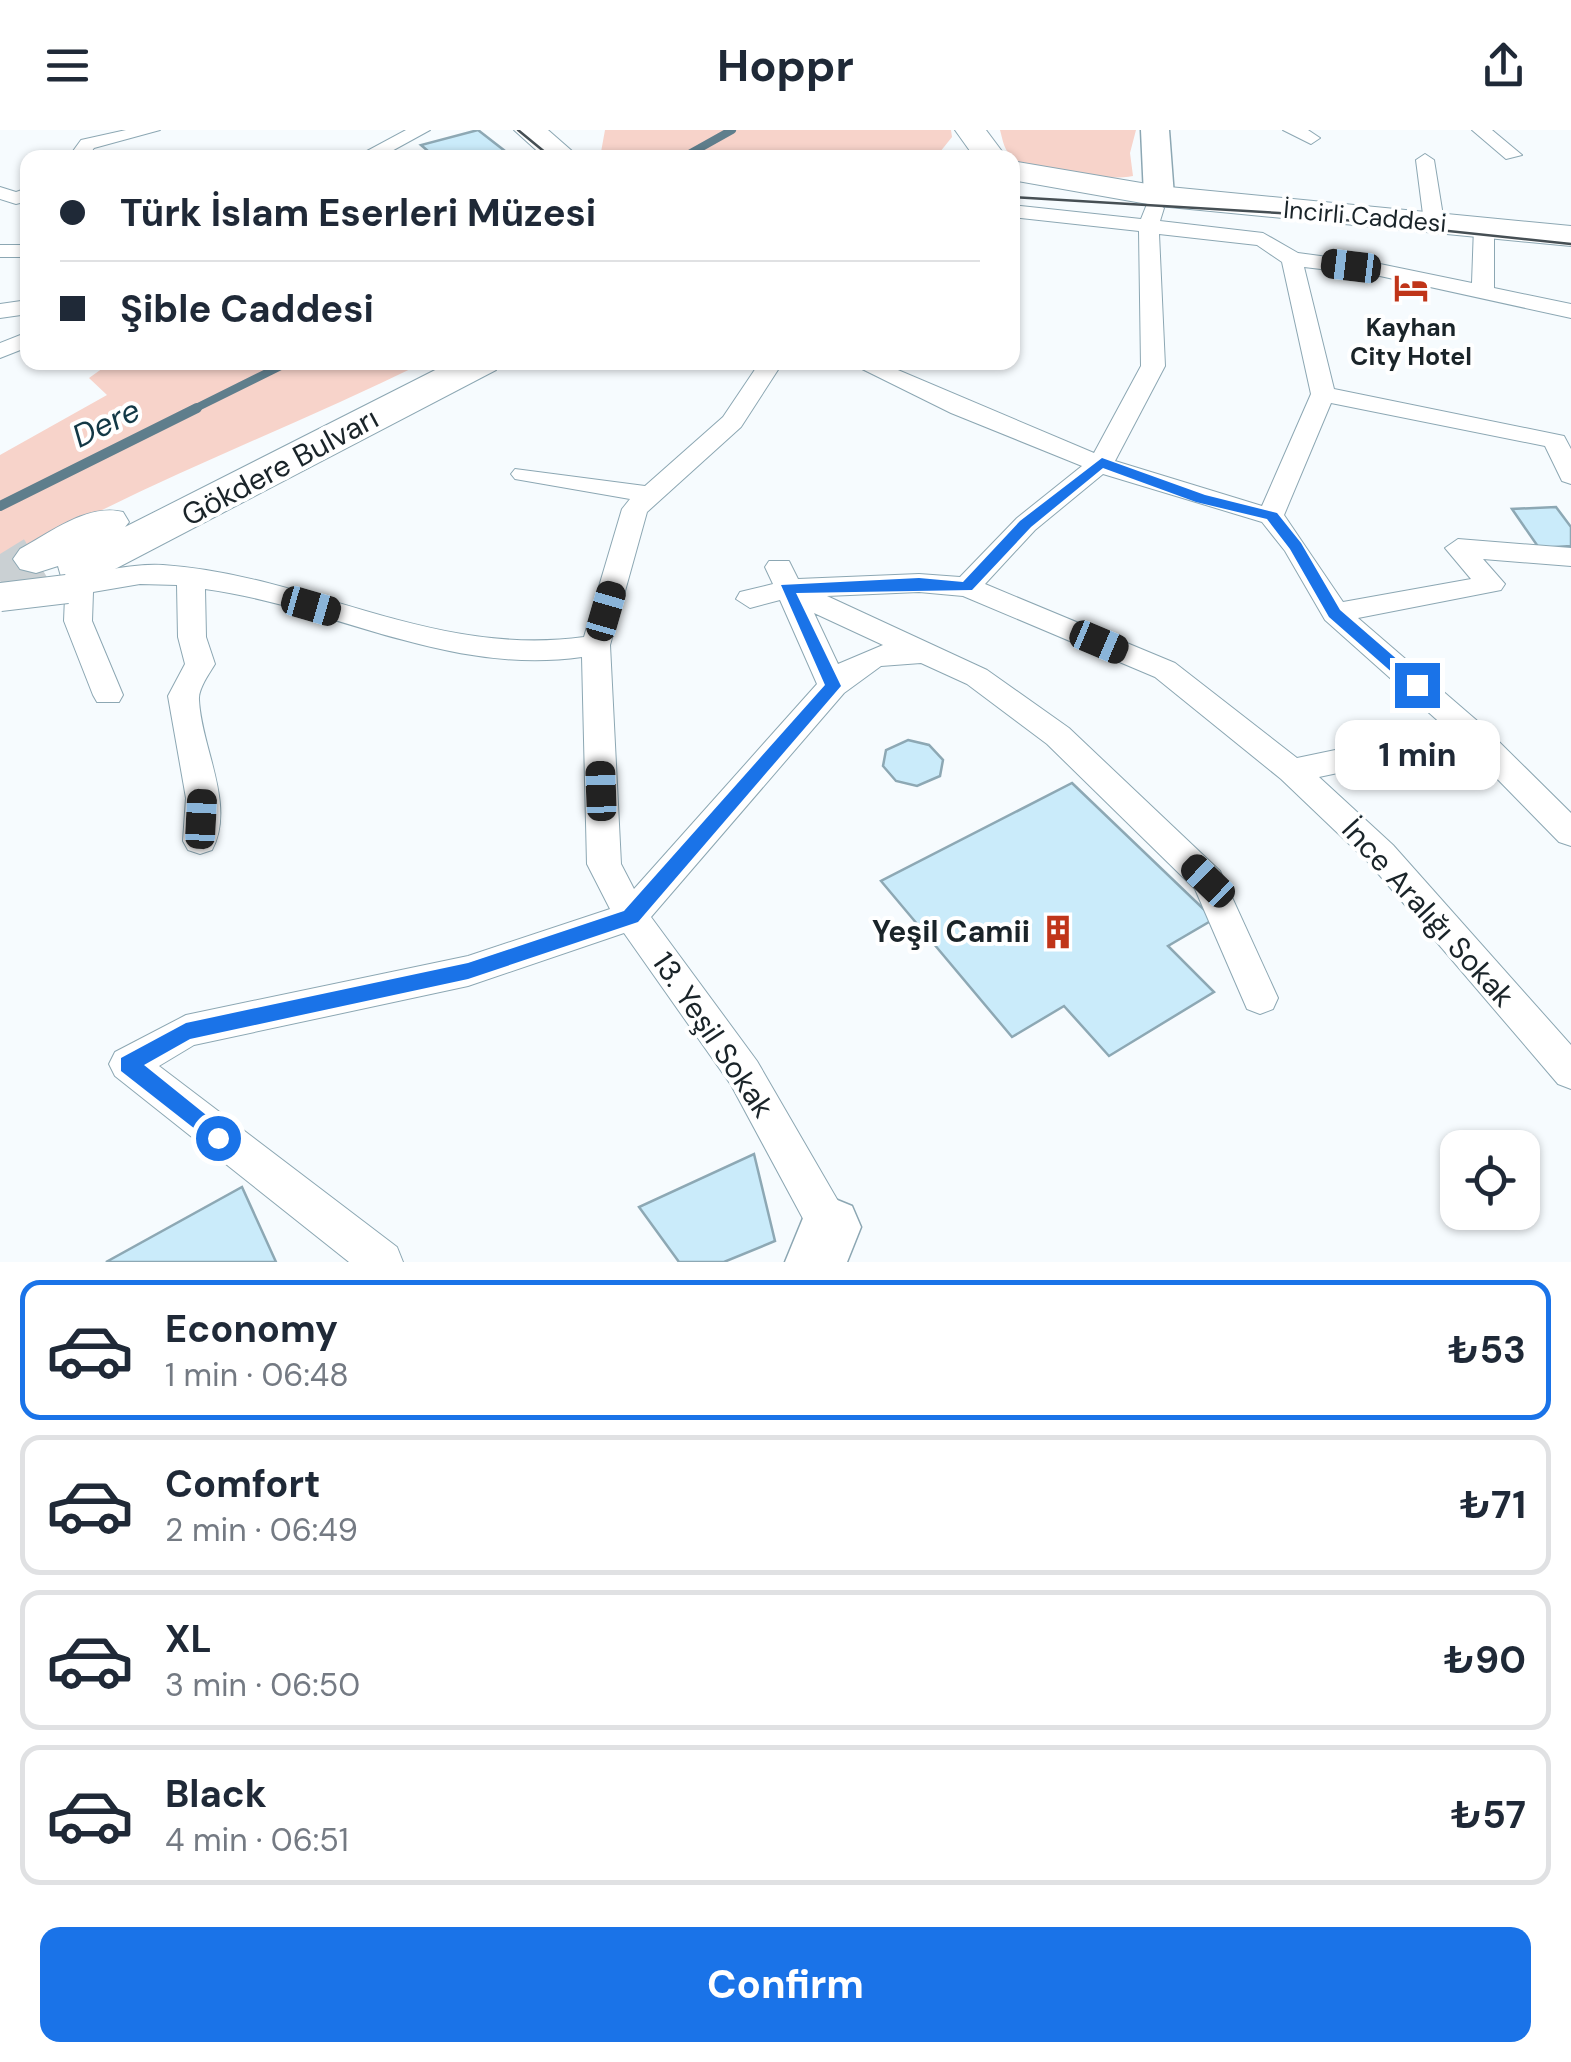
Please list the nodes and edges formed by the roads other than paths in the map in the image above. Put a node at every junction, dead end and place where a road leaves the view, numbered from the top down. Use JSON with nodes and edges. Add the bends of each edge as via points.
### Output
{"nodes":[{"id":1,"x":151,"y":130,"type":"edge"},
{"id":2,"x":421,"y":130,"type":"edge"},
{"id":3,"x":529,"y":130,"type":"edge"},
{"id":4,"x":1155,"y":130,"type":"edge"},
{"id":5,"x":1292,"y":130,"type":"edge"},
{"id":6,"x":1481,"y":130,"type":"edge"},
{"id":7,"x":1311,"y":138,"type":"dead end"},
{"id":8,"x":83,"y":150,"type":"edge"},
{"id":9,"x":379,"y":150,"type":"edge"},
{"id":10,"x":555,"y":150,"type":"edge"},
{"id":11,"x":1513,"y":155,"type":"dead end"},
{"id":12,"x":1426,"y":160,"type":"dead end"},
{"id":13,"x":1020,"y":172,"type":"edge"},
{"id":14,"x":1020,"y":188,"type":"edge"},
{"id":15,"x":1020,"y":211,"type":"edge"},
{"id":16,"x":1154,"y":211,"type":"junction"},
{"id":17,"x":1434,"y":222,"type":"junction"},
{"id":18,"x":1484,"y":227,"type":"junction"},
{"id":19,"x":1571,"y":236,"type":"edge"},
{"id":20,"x":1292,"y":259,"type":"junction"},
{"id":21,"x":1484,"y":293,"type":"junction"},
{"id":22,"x":1571,"y":311,"type":"edge"},
{"id":23,"x":425,"y":370,"type":"edge"},
{"id":24,"x":467,"y":370,"type":"edge"},
{"id":25,"x":767,"y":370,"type":"edge"},
{"id":26,"x":876,"y":370,"type":"edge"},
{"id":27,"x":1323,"y":394,"type":"junction"},
{"id":28,"x":1102,"y":462,"type":"junction"},
{"id":29,"x":524,"y":474,"type":"dead end"},
{"id":30,"x":1571,"y":476,"type":"edge"},
{"id":31,"x":650,"y":495,"type":"junction"},
{"id":32,"x":1272,"y":516,"type":"junction"},
{"id":33,"x":1571,"y":557,"type":"edge"},
{"id":34,"x":36,"y":558,"type":"tunnel mouth"},
{"id":35,"x":190,"y":578,"type":"junction"},
{"id":36,"x":783,"y":578,"type":"junction"},
{"id":37,"x":74,"y":582,"type":"junction"},
{"id":38,"x":967,"y":587,"type":"junction"},
{"id":39,"x":0,"y":597,"type":"edge"},
{"id":40,"x":750,"y":600,"type":"dead end"},
{"id":41,"x":1335,"y":613,"type":"junction"},
{"id":42,"x":596,"y":645,"type":"junction"},
{"id":43,"x":933,"y":655,"type":"junction"},
{"id":44,"x":833,"y":686,"type":"junction"},
{"id":45,"x":108,"y":695,"type":"dead end"},
{"id":46,"x":1471,"y":734,"type":"junction"},
{"id":47,"x":1292,"y":771,"type":"junction"},
{"id":48,"x":1571,"y":832,"type":"edge"},
{"id":49,"x":200,"y":841,"type":"dead end"},
{"id":50,"x":631,"y":916,"type":"junction"},
{"id":51,"x":1260,"y":998,"type":"dead end"},
{"id":52,"x":1571,"y":1072,"type":"edge"},
{"id":53,"x":823,"y":1244,"type":"edge"},
{"id":54,"x":382,"y":1262,"type":"edge"}],
"edges":[{"from":1,"to":8,"type":"street"},
{"from":2,"to":9,"type":"street"},
{"from":3,"to":10,"type":"main road"},
{"from":4,"to":16,"type":"main road"},
{"from":5,"to":7,"type":"street"},
{"from":6,"to":11,"type":"street"},
{"from":12,"to":17,"type":"street"},
{"from":13,"to":16,"type":"main road"},
{"from":14,"to":16,"type":"main road"},
{"from":15,"to":16,"type":"street"},
{"from":16,"to":17,"type":"main road","name":"İncirli Caddesi"},
{"from":16,"to":20,"type":"street","via":[[1263,239]]},
{"from":16,"to":28,"type":"street","via":[[1153,366]]},
{"from":17,"to":18,"type":"main road","name":"İncirli Caddesi"},
{"from":18,"to":19,"type":"main road","name":"İncirli Caddesi"},
{"from":18,"to":21,"type":"street"},
{"from":20,"to":21,"type":"street"},
{"from":20,"to":27,"type":"street"},
{"from":21,"to":22,"type":"street"},
{"from":23,"to":34,"type":"main road","name":"Gökdere Bulvarı"},
{"from":24,"to":37,"type":"main road","name":"Gökdere Bulvarı"},
{"from":25,"to":31,"type":"street","name":"13. Yeşil Sokak","via":[[732,422]]},
{"from":26,"to":28,"type":"street","via":[[954,408]]},
{"from":27,"to":30,"type":"street","via":[[1555,441]]},
{"from":27,"to":32,"type":"street"},
{"from":28,"to":32,"type":"street"},
{"from":28,"to":38,"type":"street","via":[[1026,524]]},
{"from":29,"to":31,"type":"street"},
{"from":31,"to":42,"type":"street","name":"13. Yeşil Sokak","via":[[635,509]]},
{"from":32,"to":41,"type":"street"},
{"from":33,"to":41,"type":"street","via":[[1458,548],[1491,584]]},
{"from":35,"to":37,"type":"street"},
{"from":35,"to":42,"type":"street","via":[[239,585],[452,644],[561,654]]},
{"from":35,"to":49,"type":"street","via":[[200,664],[183,696],[202,798]]},
{"from":36,"to":38,"type":"street","name":"İnce Aralığı Sokak"},
{"from":36,"to":40,"type":"street","name":"İnce Aralığı Sokak"},
{"from":36,"to":43,"type":"street"},
{"from":36,"to":44,"type":"street"},
{"from":37,"to":39,"type":"street","bridge":true},
{"from":37,"to":45,"type":"street","via":[[78,622]]},
{"from":38,"to":47,"type":"street","name":"İnce Aralığı Sokak","via":[[1166,670]]},
{"from":41,"to":46,"type":"street"},
{"from":42,"to":50,"type":"street","name":"13. Yeşil Sokak","via":[[604,864]]},
{"from":43,"to":44,"type":"street","via":[[887,653],[855,662]]},
{"from":43,"to":51,"type":"street","via":[[978,676],[1058,736],[1208,881]]},
{"from":44,"to":50,"type":"street"},
{"from":46,"to":47,"type":"street"},
{"from":46,"to":48,"type":"street"},
{"from":47,"to":52,"type":"street","name":"İnce Aralığı Sokak","via":[[1381,854]]},
{"from":50,"to":53,"type":"street","name":"13. Yeşil Sokak","via":[[744,1073]]},
{"from":50,"to":54,"type":"street","via":[[468,971],[186,1032],[128,1064]]}]}
